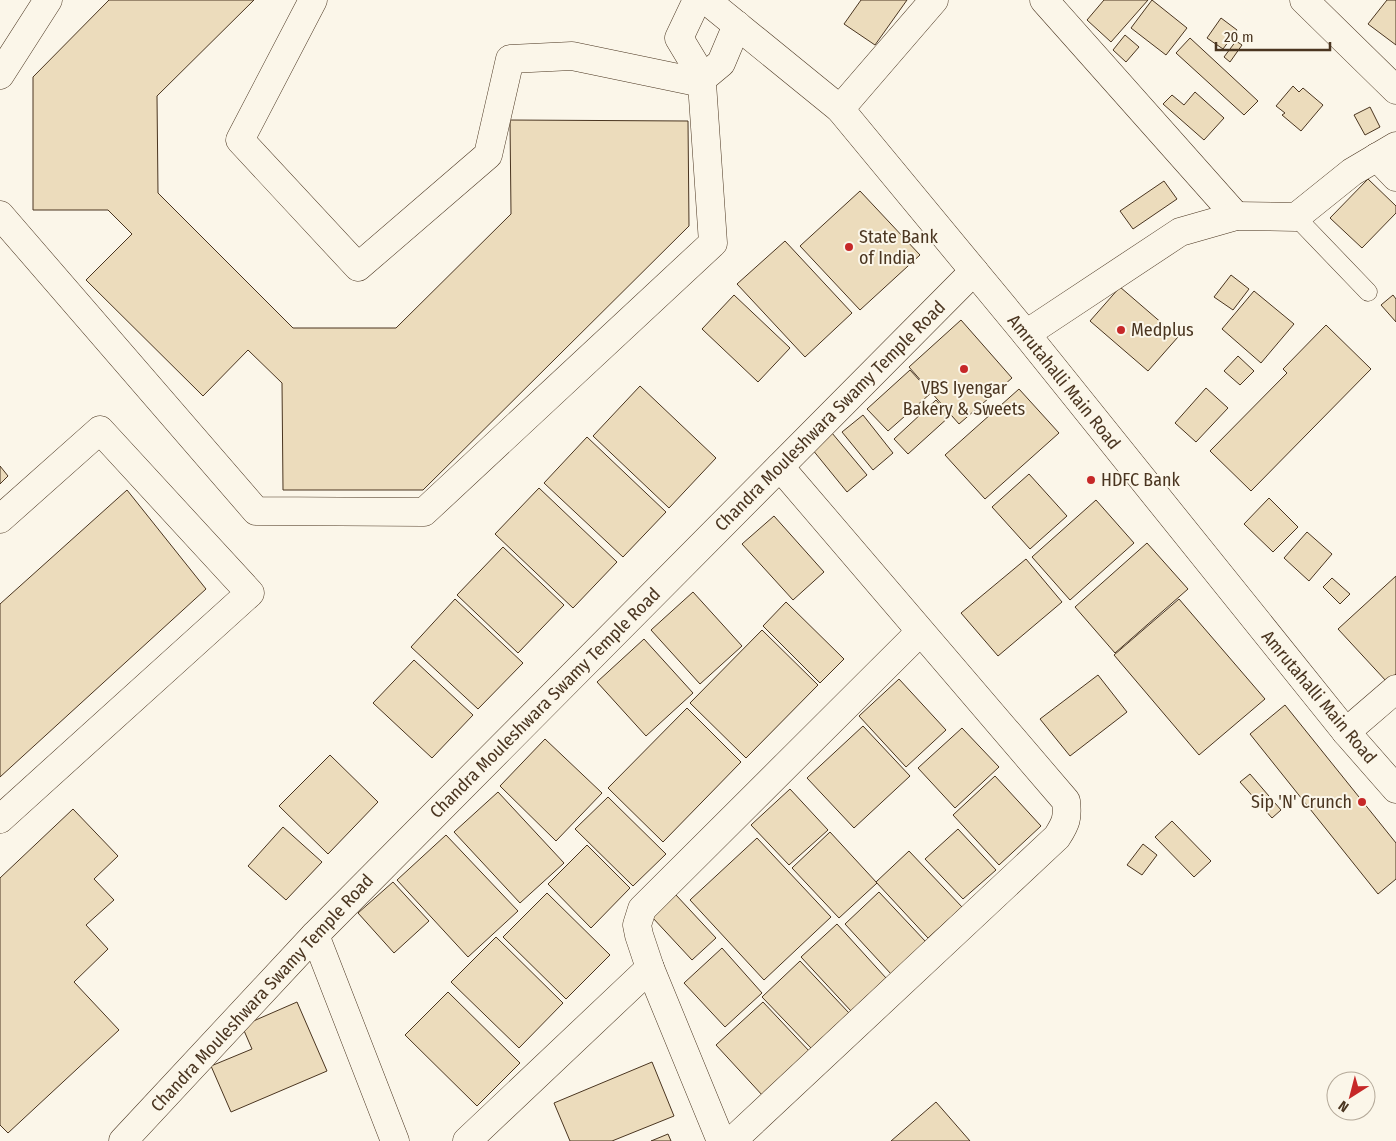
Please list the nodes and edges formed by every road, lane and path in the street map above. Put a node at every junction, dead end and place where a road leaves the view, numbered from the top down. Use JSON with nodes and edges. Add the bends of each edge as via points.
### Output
{"nodes":[{"id":1,"x":48,"y":0,"type":"edge"},
{"id":2,"x":313,"y":0,"type":"edge"},
{"id":3,"x":697,"y":0,"type":"edge"},
{"id":4,"x":706,"y":0,"type":"edge"},
{"id":5,"x":934,"y":0,"type":"edge"},
{"id":6,"x":1044,"y":0,"type":"edge"},
{"id":7,"x":1304,"y":0,"type":"edge"},
{"id":8,"x":737,"y":24,"type":"junction"},
{"id":9,"x":0,"y":75,"type":"edge"},
{"id":10,"x":702,"y":80,"type":"junction"},
{"id":11,"x":1396,"y":90,"type":"edge"},
{"id":12,"x":840,"y":110,"type":"junction"},
{"id":13,"x":1387,"y":152,"type":"edge"},
{"id":14,"x":1396,"y":177,"type":"edge"},
{"id":15,"x":0,"y":215,"type":"edge"},
{"id":16,"x":1236,"y":216,"type":"junction"},
{"id":17,"x":1296,"y":218,"type":"junction"},
{"id":18,"x":974,"y":271,"type":"junction"},
{"id":19,"x":1368,"y":292,"type":"dead end"},
{"id":20,"x":1026,"y":334,"type":"junction"},
{"id":21,"x":780,"y":466,"type":"junction"},
{"id":22,"x":0,"y":520,"type":"edge"},
{"id":23,"x":920,"y":632,"type":"junction"},
{"id":24,"x":1396,"y":689,"type":"edge"},
{"id":25,"x":1346,"y":732,"type":"junction"},
{"id":26,"x":1396,"y":789,"type":"edge"},
{"id":27,"x":0,"y":818,"type":"edge"},
{"id":28,"x":315,"y":935,"type":"junction"},
{"id":29,"x":650,"y":968,"type":"junction"},
{"id":30,"x":122,"y":1141,"type":"edge"},
{"id":31,"x":395,"y":1141,"type":"edge"},
{"id":32,"x":467,"y":1141,"type":"edge"},
{"id":33,"x":721,"y":1141,"type":"edge"},
{"id":34,"x":732,"y":1141,"type":"edge"}],
"edges":[{"from":1,"to":9,"type":"street"},
{"from":2,"to":10,"type":"street","via":[[240,140],[358,267],[488,155],[510,59],[572,56]]},
{"from":3,"to":10,"type":"street","via":[[679,38]]},
{"from":4,"to":8,"type":"street","name":"Amrutahalli Main Road"},
{"from":5,"to":12,"type":"street"},
{"from":6,"to":16,"type":"street"},
{"from":7,"to":11,"type":"street"},
{"from":8,"to":10,"type":"street","via":[[721,63]]},
{"from":8,"to":12,"type":"street","name":"Amrutahalli Main Road"},
{"from":10,"to":15,"type":"street","via":[[713,243],[424,512],[256,511]]},
{"from":12,"to":18,"type":"street","name":"Amrutahalli Main Road"},
{"from":13,"to":14,"type":"street"},
{"from":13,"to":17,"type":"street","via":[[1352,172]]},
{"from":16,"to":17,"type":"street"},
{"from":16,"to":20,"type":"street","via":[[1180,232]]},
{"from":17,"to":19,"type":"lane"},
{"from":18,"to":20,"type":"street","name":"Amrutahalli Main Road"},
{"from":18,"to":21,"type":"street","name":"Chandra Mouleshwara Swamy Temple Road"},
{"from":20,"to":25,"type":"street","name":"Amrutahalli Main Road"},
{"from":21,"to":23,"type":"street"},
{"from":21,"to":28,"type":"street","name":"Chandra Mouleshwara Swamy Temple Road"},
{"from":22,"to":27,"type":"street","via":[[100,430],[250,593]]},
{"from":23,"to":29,"type":"street","via":[[642,909],[637,925]]},
{"from":23,"to":34,"type":"street","via":[[1066,801],[1068,814],[1065,825],[1044,849]]},
{"from":24,"to":25,"type":"street"},
{"from":25,"to":26,"type":"street","name":"Amrutahalli Main Road"},
{"from":28,"to":30,"type":"street","name":"Chandra Mouleshwara Swamy Temple Road"},
{"from":28,"to":31,"type":"street"},
{"from":29,"to":32,"type":"street"},
{"from":29,"to":33,"type":"street"}]}
